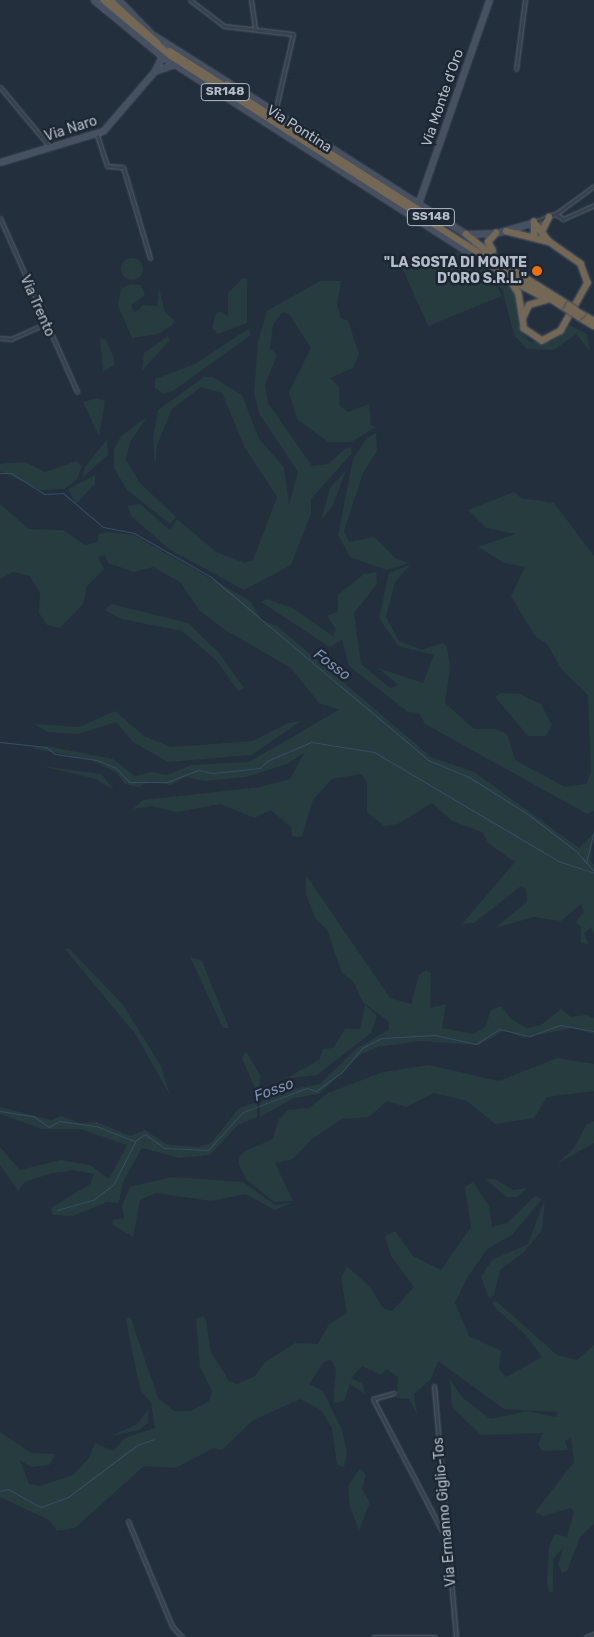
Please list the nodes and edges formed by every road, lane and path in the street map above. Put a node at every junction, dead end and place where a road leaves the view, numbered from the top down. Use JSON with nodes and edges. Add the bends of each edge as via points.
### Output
{"nodes":[{"id":1,"x":94,"y":0,"type":"edge"},
{"id":2,"x":104,"y":0,"type":"edge"},
{"id":3,"x":110,"y":0,"type":"edge"},
{"id":4,"x":119,"y":0,"type":"edge"},
{"id":5,"x":190,"y":0,"type":"edge"},
{"id":6,"x":251,"y":0,"type":"edge"},
{"id":7,"x":488,"y":0,"type":"edge"},
{"id":8,"x":525,"y":0,"type":"edge"},
{"id":9,"x":255,"y":28,"type":"junction"},
{"id":10,"x":162,"y":56,"type":"junction"},
{"id":11,"x":175,"y":64,"type":"junction"},
{"id":12,"x":516,"y":69,"type":"dead end"},
{"id":13,"x":154,"y":72,"type":"junction"},
{"id":14,"x":212,"y":77,"type":"junction"},
{"id":15,"x":0,"y":87,"type":"edge"},
{"id":16,"x":239,"y":89,"type":"junction"},
{"id":17,"x":275,"y":112,"type":"junction"},
{"id":18,"x":97,"y":135,"type":"junction"},
{"id":19,"x":50,"y":148,"type":"junction"},
{"id":20,"x":0,"y":162,"type":"edge"},
{"id":21,"x":356,"y":172,"type":"junction"},
{"id":22,"x":594,"y":186,"type":"edge"},
{"id":23,"x":418,"y":204,"type":"junction"},
{"id":24,"x":594,"y":205,"type":"edge"},
{"id":25,"x":556,"y":214,"type":"junction"},
{"id":26,"x":549,"y":217,"type":"junction"},
{"id":27,"x":0,"y":218,"type":"edge"},
{"id":28,"x":534,"y":222,"type":"junction"},
{"id":29,"x":543,"y":230,"type":"junction"},
{"id":30,"x":506,"y":231,"type":"junction"},
{"id":31,"x":496,"y":233,"type":"junction"},
{"id":32,"x":466,"y":234,"type":"junction"},
{"id":33,"x":534,"y":235,"type":"junction"},
{"id":34,"x":550,"y":242,"type":"junction"},
{"id":35,"x":480,"y":253,"type":"junction"},
{"id":36,"x":150,"y":258,"type":"dead end"},
{"id":37,"x":502,"y":263,"type":"junction"},
{"id":38,"x":497,"y":270,"type":"junction"},
{"id":39,"x":509,"y":279,"type":"junction"},
{"id":40,"x":550,"y":300,"type":"junction"},
{"id":41,"x":568,"y":307,"type":"junction"},
{"id":42,"x":581,"y":315,"type":"junction"},
{"id":43,"x":594,"y":321,"type":"edge"},
{"id":44,"x":522,"y":323,"type":"junction"},
{"id":45,"x":45,"y":324,"type":"junction"},
{"id":46,"x":594,"y":326,"type":"edge"},
{"id":47,"x":0,"y":338,"type":"edge"},
{"id":48,"x":77,"y":392,"type":"dead end"},
{"id":49,"x":434,"y":1386,"type":"dead end"},
{"id":50,"x":394,"y":1393,"type":"dead end"},
{"id":51,"x":128,"y":1521,"type":"dead end"},
{"id":52,"x":447,"y":1539,"type":"junction"},
{"id":53,"x":594,"y":1634,"type":"edge"},
{"id":54,"x":182,"y":1637,"type":"edge"},
{"id":55,"x":373,"y":1637,"type":"edge"},
{"id":56,"x":435,"y":1637,"type":"edge"},
{"id":57,"x":456,"y":1637,"type":"edge"},
{"id":58,"x":586,"y":1637,"type":"edge"}],
"edges":[{"from":1,"to":10,"type":"street","name":"Via Pontina"},
{"from":2,"to":21,"type":"highway","number":"SR148","via":[[149,42]]},
{"from":3,"to":14,"type":"highway","number":"SR148","via":[[151,38]]},
{"from":4,"to":16,"type":"street","name":"Via Pontina","via":[[152,34]]},
{"from":5,"to":9,"type":"street","via":[[222,26]]},
{"from":6,"to":9,"type":"street"},
{"from":7,"to":23,"type":"street","name":"Via Monte d'Oro"},
{"from":8,"to":12,"type":"street"},
{"from":9,"to":17,"type":"street","via":[[288,31],[294,36]]},
{"from":10,"to":11,"type":"street","name":"Via Pontina"},
{"from":10,"to":13,"type":"street","name":"Via Naro"},
{"from":11,"to":13,"type":"street","name":"Via Naro"},
{"from":11,"to":38,"type":"street","name":"Via Pontina"},
{"from":13,"to":18,"type":"street","name":"Via Naro"},
{"from":14,"to":16,"type":"highway"},
{"from":14,"to":21,"type":"highway","number":"SR148"},
{"from":15,"to":19,"type":"street"},
{"from":16,"to":17,"type":"street","name":"Via Pontina"},
{"from":17,"to":23,"type":"street","name":"Via Pontina"},
{"from":18,"to":19,"type":"street","name":"Via Naro"},
{"from":18,"to":36,"type":"street","via":[[106,166],[123,166]]},
{"from":19,"to":20,"type":"street","name":"Via Naro"},
{"from":21,"to":35,"type":"highway","number":"SS148"},
{"from":21,"to":37,"type":"highway","number":"SS148"},
{"from":22,"to":25,"type":"street"},
{"from":23,"to":32,"type":"street","name":"Via Pontina"},
{"from":24,"to":25,"type":"street","via":[[562,219]]},
{"from":25,"to":26,"type":"street"},
{"from":26,"to":28,"type":"street"},
{"from":26,"to":29,"type":"highway"},
{"from":27,"to":45,"type":"street","name":"Via Trento"},
{"from":28,"to":29,"type":"highway"},
{"from":28,"to":30,"type":"street"},
{"from":28,"to":33,"type":"highway"},
{"from":29,"to":34,"type":"highway"},
{"from":30,"to":31,"type":"street"},
{"from":30,"to":33,"type":"highway"},
{"from":31,"to":32,"type":"street"},
{"from":31,"to":37,"type":"highway","via":[[488,244]]},
{"from":32,"to":37,"type":"highway"},
{"from":33,"to":34,"type":"highway"},
{"from":34,"to":44,"type":"highway","via":[[582,265],[587,289],[553,339],[534,339]]},
{"from":35,"to":38,"type":"highway"},
{"from":35,"to":41,"type":"highway","number":"SS148"},
{"from":37,"to":41,"type":"highway","number":"SS148"},
{"from":38,"to":39,"type":"highway"},
{"from":39,"to":40,"type":"highway"},
{"from":39,"to":44,"type":"highway","via":[[518,292]]},
{"from":40,"to":41,"type":"highway"},
{"from":40,"to":44,"type":"highway","via":[[529,305]]},
{"from":41,"to":42,"type":"highway","number":"SS148","bridge":true},
{"from":42,"to":43,"type":"highway","number":"SS148"},
{"from":42,"to":46,"type":"highway","number":"SS148"},
{"from":45,"to":47,"type":"street","via":[[11,339]]},
{"from":45,"to":48,"type":"street","name":"Via Trento"},
{"from":49,"to":52,"type":"street","name":"Via Ermanno Giglio-Tos"},
{"from":50,"to":52,"type":"street","via":[[373,1399]]},
{"from":51,"to":54,"type":"street","via":[[172,1626]]},
{"from":52,"to":57,"type":"street","name":"Via Ermanno Giglio-Tos"},
{"from":53,"to":58,"type":"street"},
{"from":55,"to":56,"type":"street"}]}
